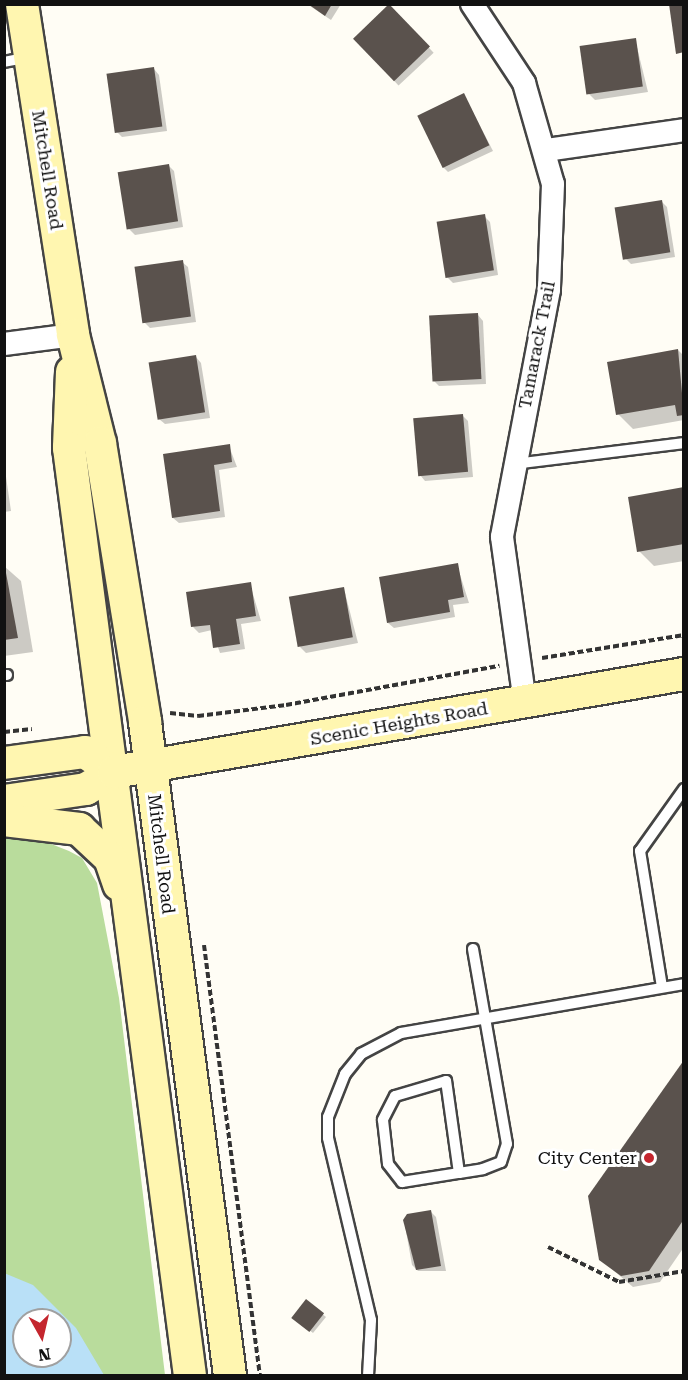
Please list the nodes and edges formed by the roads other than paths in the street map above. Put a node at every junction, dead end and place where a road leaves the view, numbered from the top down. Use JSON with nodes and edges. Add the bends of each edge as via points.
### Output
{"nodes":[{"id":1,"x":22,"y":4,"type":"edge"},
{"id":2,"x":472,"y":4,"type":"edge"},
{"id":3,"x":17,"y":59,"type":"edge"},
{"id":4,"x":684,"y":130,"type":"edge"},
{"id":5,"x":546,"y":150,"type":"junction"},
{"id":6,"x":73,"y":336,"type":"junction"},
{"id":7,"x":4,"y":344,"type":"edge"},
{"id":8,"x":684,"y":442,"type":"edge"},
{"id":9,"x":513,"y":464,"type":"junction"},
{"id":10,"x":684,"y":674,"type":"edge"},
{"id":11,"x":525,"y":702,"type":"junction"},
{"id":12,"x":4,"y":763,"type":"edge"},
{"id":13,"x":150,"y":767,"type":"junction"},
{"id":14,"x":114,"y":772,"type":"junction"},
{"id":15,"x":684,"y":789,"type":"edge"},
{"id":16,"x":4,"y":801,"type":"edge"},
{"id":17,"x":4,"y":820,"type":"edge"},
{"id":18,"x":473,"y":949,"type":"dead end"},
{"id":19,"x":141,"y":980,"type":"junction"},
{"id":20,"x":684,"y":984,"type":"edge"},
{"id":21,"x":662,"y":987,"type":"junction"},
{"id":22,"x":487,"y":1018,"type":"junction"},
{"id":23,"x":459,"y":1173,"type":"junction"},
{"id":24,"x":190,"y":1376,"type":"edge"},
{"id":25,"x":230,"y":1376,"type":"edge"},
{"id":26,"x":368,"y":1376,"type":"edge"}],
"edges":[{"from":1,"to":3,"type":"main road","name":"Mitchell Road"},
{"from":2,"to":5,"type":"street","name":"Tamarack Trail","via":[[524,82]]},
{"from":3,"to":6,"type":"main road","name":"Mitchell Road"},
{"from":4,"to":5,"type":"street"},
{"from":5,"to":9,"type":"street","name":"Tamarack Trail","via":[[554,227],[549,290]]},
{"from":6,"to":7,"type":"street"},
{"from":6,"to":13,"type":"main road","name":"Mitchell Road","via":[[100,443]]},
{"from":6,"to":14,"type":"main road","name":"Mitchell Road","via":[[69,448]]},
{"from":8,"to":9,"type":"lane","via":[[549,464]]},
{"from":9,"to":11,"type":"street","name":"Tamarack Trail","via":[[502,537]]},
{"from":10,"to":11,"type":"main road","name":"Scenic Heights Road"},
{"from":11,"to":13,"type":"main road","name":"Scenic Heights Road"},
{"from":12,"to":14,"type":"main road","via":[[85,752]]},
{"from":13,"to":14,"type":"main road","name":"Scenic Heights Road"},
{"from":13,"to":25,"type":"main road","name":"Mitchell Road"},
{"from":14,"to":16,"type":"main road","via":[[86,789]]},
{"from":14,"to":19,"type":"main road","name":"Mitchell Road"},
{"from":15,"to":21,"type":"lane","via":[[640,851]]},
{"from":17,"to":19,"type":"main road","via":[[52,822],[80,829],[98,842],[119,881]]},
{"from":18,"to":22,"type":"lane"},
{"from":19,"to":24,"type":"main road","name":"Mitchell Road"},
{"from":20,"to":21,"type":"lane"},
{"from":21,"to":22,"type":"lane"},
{"from":22,"to":23,"type":"lane","via":[[507,1144],[501,1162]]},
{"from":22,"to":26,"type":"lane","via":[[382,1040],[361,1054],[333,1098],[328,1138],[371,1320]]},
{"from":23,"to":23,"type":"lane","via":[[402,1182],[393,1175],[383,1120],[394,1096],[446,1081]]}]}
